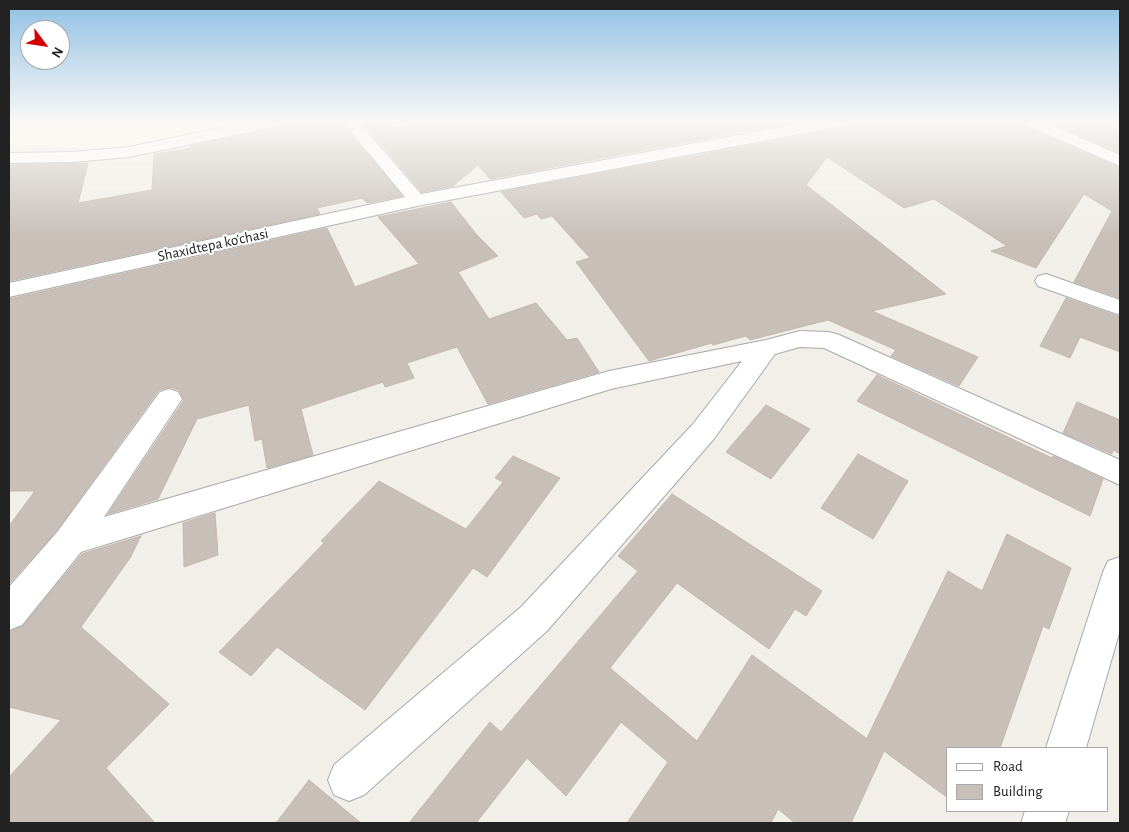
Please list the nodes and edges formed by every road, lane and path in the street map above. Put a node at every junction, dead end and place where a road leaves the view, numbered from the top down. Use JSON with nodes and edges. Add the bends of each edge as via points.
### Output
{"nodes":[{"id":1,"x":382,"y":160,"type":"edge"},
{"id":2,"x":636,"y":160,"type":"edge"},
{"id":3,"x":417,"y":200,"type":"junction"},
{"id":4,"x":1046,"y":281,"type":"dead end"},
{"id":5,"x":9,"y":290,"type":"edge"},
{"id":6,"x":1120,"y":308,"type":"edge"},
{"id":7,"x":766,"y":348,"type":"junction"},
{"id":8,"x":169,"y":399,"type":"dead end"},
{"id":9,"x":1120,"y":473,"type":"edge"},
{"id":10,"x":70,"y":541,"type":"junction"},
{"id":11,"x":1120,"y":572,"type":"edge"},
{"id":12,"x":9,"y":613,"type":"edge"},
{"id":13,"x":1066,"y":747,"type":"edge"},
{"id":14,"x":349,"y":780,"type":"dead end"}],
"edges":[{"from":1,"to":3,"type":"street"},
{"from":2,"to":3,"type":"street","name":"Shaxidtepa ko'chasi"},
{"from":3,"to":5,"type":"street","name":"Shaxidtepa ko'chasi"},
{"from":4,"to":6,"type":"street"},
{"from":7,"to":9,"type":"street","via":[[800,339],[828,340]]},
{"from":7,"to":10,"type":"street","via":[[609,380]]},
{"from":7,"to":14,"type":"street","via":[[704,432],[534,619]]},
{"from":8,"to":10,"type":"street"},
{"from":10,"to":12,"type":"street"},
{"from":11,"to":13,"type":"street"}]}
